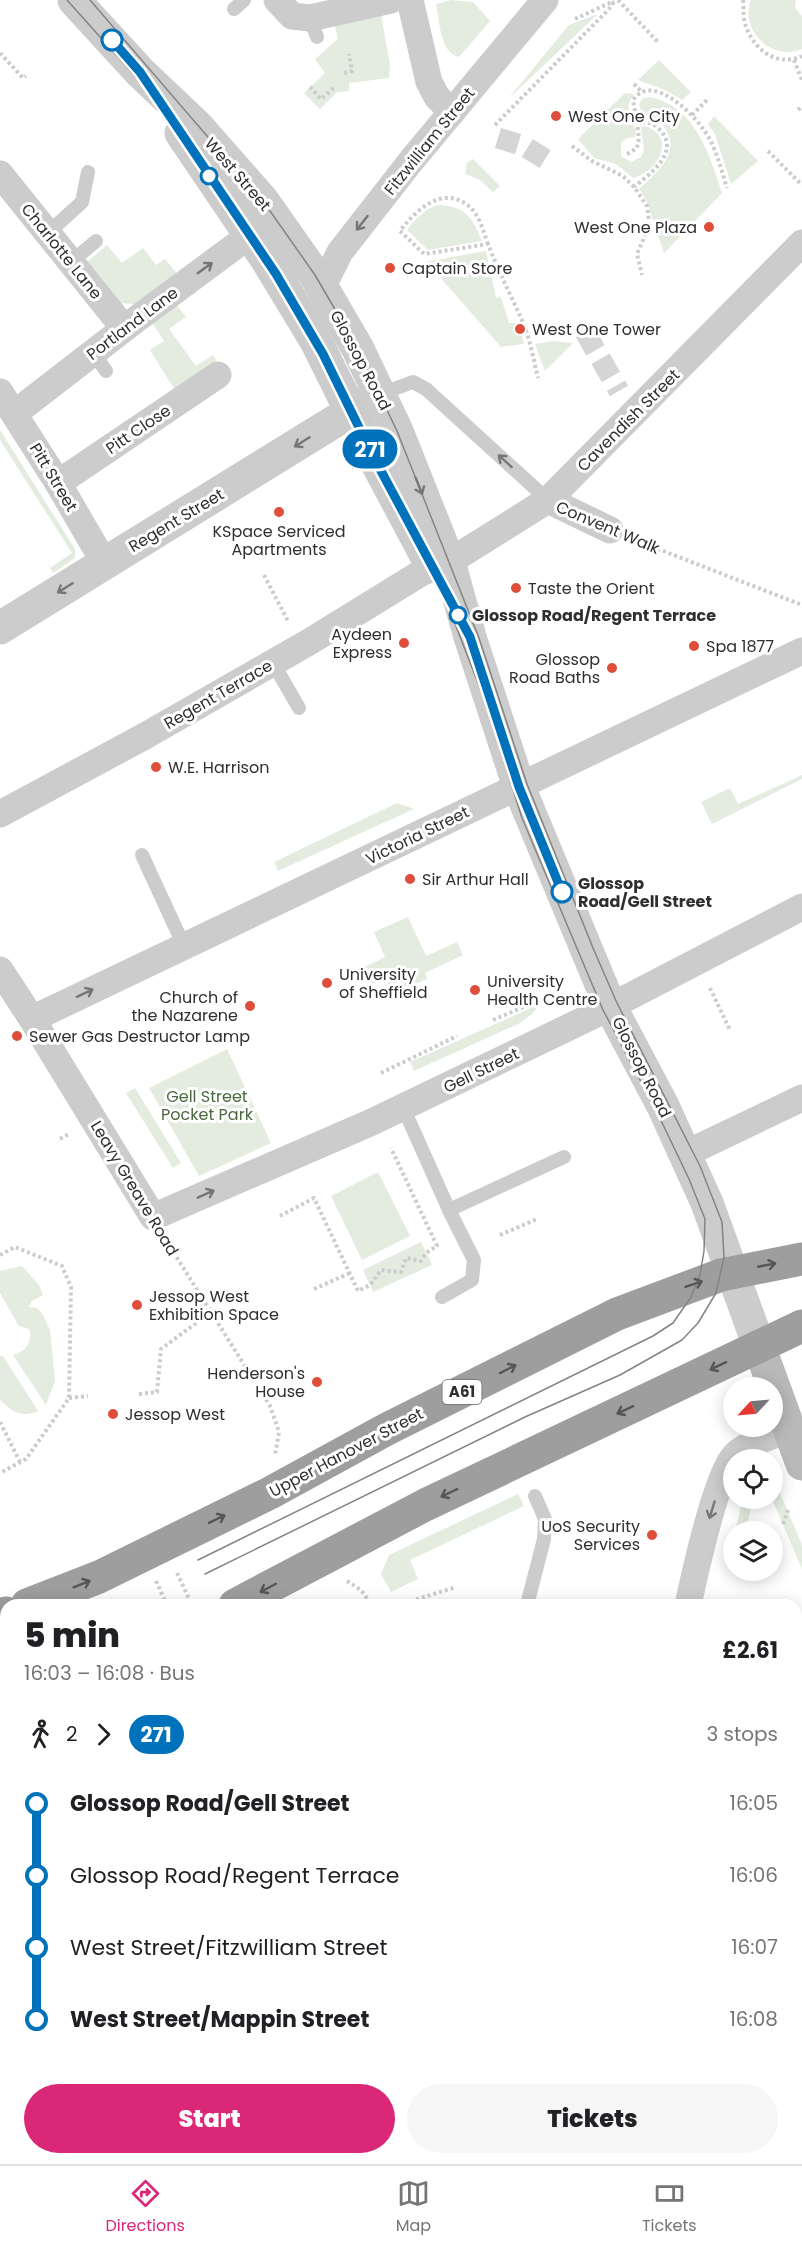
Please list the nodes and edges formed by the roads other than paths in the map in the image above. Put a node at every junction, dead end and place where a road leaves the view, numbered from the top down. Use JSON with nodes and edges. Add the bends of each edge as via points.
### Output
{"nodes":[{"id":1,"x":74,"y":0,"type":"edge"},
{"id":2,"x":277,"y":0,"type":"edge"},
{"id":3,"x":391,"y":0,"type":"edge"},
{"id":4,"x":410,"y":0,"type":"edge"},
{"id":5,"x":545,"y":0,"type":"edge"},
{"id":6,"x":140,"y":72,"type":"junction"},
{"id":7,"x":452,"y":112,"type":"junction"},
{"id":8,"x":88,"y":172,"type":"dead end"},
{"id":9,"x":0,"y":174,"type":"edge"},
{"id":10,"x":48,"y":233,"type":"junction"},
{"id":11,"x":250,"y":235,"type":"junction"},
{"id":12,"x":96,"y":241,"type":"dead end"},
{"id":13,"x":802,"y":243,"type":"edge"},
{"id":14,"x":71,"y":262,"type":"junction"},
{"id":15,"x":321,"y":288,"type":"junction"},
{"id":16,"x":293,"y":303,"type":"joint"},
{"id":17,"x":124,"y":328,"type":"junction"},
{"id":18,"x":218,"y":375,"type":"dead end"},
{"id":19,"x":380,"y":394,"type":"junction"},
{"id":20,"x":7,"y":403,"type":"edge"},
{"id":21,"x":352,"y":411,"type":"junction"},
{"id":22,"x":58,"y":483,"type":"junction"},
{"id":23,"x":548,"y":500,"type":"junction"},
{"id":24,"x":610,"y":530,"type":"road end"},
{"id":25,"x":105,"y":564,"type":"junction"},
{"id":26,"x":441,"y":565,"type":"junction"},
{"id":27,"x":0,"y":628,"type":"edge"},
{"id":28,"x":802,"y":651,"type":"edge"},
{"id":29,"x":273,"y":663,"type":"junction"},
{"id":30,"x":299,"y":708,"type":"dead end"},
{"id":31,"x":519,"y":787,"type":"junction"},
{"id":32,"x":0,"y":814,"type":"edge"},
{"id":33,"x":142,"y":855,"type":"dead end"},
{"id":34,"x":802,"y":907,"type":"edge"},
{"id":35,"x":176,"y":950,"type":"junction"},
{"id":36,"x":0,"y":970,"type":"edge"},
{"id":37,"x":610,"y":1006,"type":"junction"},
{"id":38,"x":32,"y":1018,"type":"junction"},
{"id":39,"x":802,"y":1098,"type":"edge"},
{"id":40,"x":403,"y":1107,"type":"junction"},
{"id":41,"x":685,"y":1154,"type":"junction"},
{"id":42,"x":564,"y":1157,"type":"dead end"},
{"id":43,"x":448,"y":1210,"type":"junction"},
{"id":44,"x":153,"y":1218,"type":"joint"},
{"id":45,"x":802,"y":1258,"type":"edge"},
{"id":46,"x":732,"y":1272,"type":"junction"},
{"id":47,"x":442,"y":1297,"type":"dead end"},
{"id":48,"x":802,"y":1326,"type":"edge"},
{"id":49,"x":759,"y":1346,"type":"junction"},
{"id":50,"x":790,"y":1430,"type":"junction"},
{"id":51,"x":802,"y":1464,"type":"edge"},
{"id":52,"x":535,"y":1496,"type":"dead end"},
{"id":53,"x":42,"y":1599,"type":"edge"},
{"id":54,"x":246,"y":1599,"type":"edge"},
{"id":55,"x":529,"y":1599,"type":"edge"},
{"id":56,"x":690,"y":1599,"type":"edge"}],
"edges":[{"from":1,"to":6,"type":"street","name":"West Street"},
{"from":2,"to":3,"type":"street","via":[[292,16],[313,28]]},
{"from":4,"to":7,"type":"street","via":[[429,82]]},
{"from":5,"to":7,"type":"street","name":"Fitzwilliam Street"},
{"from":6,"to":11,"type":"street","name":"West Street"},
{"from":6,"to":15,"type":"street","name":"West Street","via":[[197,126],[246,181],[292,240]]},
{"from":7,"to":15,"type":"street","name":"Fitzwilliam Street","one_way":true,"via":[[340,252]]},
{"from":8,"to":10,"type":"lane","via":[[82,202]]},
{"from":9,"to":10,"type":"street","name":"Charlotte Lane"},
{"from":10,"to":14,"type":"street","name":"Charlotte Lane"},
{"from":11,"to":16,"type":"street","name":"West Street"},
{"from":17,"to":11,"type":"street","name":"Portland Lane","one_way":true},
{"from":12,"to":14,"type":"lane"},
{"from":13,"to":23,"type":"street","name":"Cavendish Street"},
{"from":14,"to":17,"type":"street","name":"Charlotte Lane"},
{"from":15,"to":19,"type":"street","name":"Glossop Road"},
{"from":16,"to":21,"type":"street","name":"Glossop Road"},
{"from":17,"to":20,"type":"street","name":"Portland Lane","via":[[100,362]]},
{"from":18,"to":22,"type":"street","name":"Pitt Close"},
{"from":19,"to":21,"type":"street","name":"Regent Street"},
{"from":23,"to":19,"type":"lane","name":"Convent Walk","one_way":true,"via":[[426,389],[413,382]]},
{"from":19,"to":26,"type":"street","name":"Glossop Road","one_way":true,"via":[[397,431]]},
{"from":20,"to":22,"type":"street","name":"Pitt Street"},
{"from":21,"to":25,"type":"street","name":"Regent Street","one_way":true},
{"from":21,"to":26,"type":"street","name":"Glossop Road"},
{"from":22,"to":25,"type":"street","name":"Pitt Street"},
{"from":23,"to":24,"type":"street","name":"Convent Walk"},
{"from":23,"to":26,"type":"street","name":"Cavendish Street"},
{"from":25,"to":27,"type":"street","name":"Regent Street","one_way":true},
{"from":26,"to":29,"type":"street","name":"Regent Terrace"},
{"from":26,"to":31,"type":"street","name":"Glossop Road","via":[[470,637]]},
{"from":28,"to":31,"type":"street","name":"Victoria Street"},
{"from":29,"to":30,"type":"lane"},
{"from":29,"to":32,"type":"street","name":"Regent Terrace"},
{"from":31,"to":35,"type":"street","name":"Victoria Street"},
{"from":31,"to":37,"type":"street","name":"Glossop Road"},
{"from":33,"to":35,"type":"lane"},
{"from":34,"to":37,"type":"street","name":"Gell Street"},
{"from":38,"to":35,"type":"street","name":"Victoria Street","one_way":true},
{"from":36,"to":38,"type":"street","name":"Leavy Greave Road"},
{"from":37,"to":40,"type":"street","name":"Gell Street"},
{"from":37,"to":41,"type":"street","name":"Glossop Road"},
{"from":38,"to":44,"type":"street","name":"Leavy Greave Road"},
{"from":39,"to":41,"type":"street"},
{"from":40,"to":43,"type":"lane"},
{"from":44,"to":40,"type":"street","name":"Gell Street","one_way":true},
{"from":41,"to":46,"type":"street","name":"Glossop Road"},
{"from":42,"to":43,"type":"lane"},
{"from":43,"to":47,"type":"lane","via":[[474,1260],[472,1280]]},
{"from":46,"to":45,"type":"highway","name":"Upper Hanover Street","number":"A61","one_way":true},
{"from":46,"to":49,"type":"street","name":"Glossop Road"},
{"from":53,"to":46,"type":"highway","name":"Upper Hanover Street","number":"A61","one_way":true,"via":[[99,1577],[270,1493],[387,1429],[617,1314]]},
{"from":48,"to":49,"type":"highway"},
{"from":49,"to":50,"type":"main road","name":"Glossop Road"},
{"from":49,"to":54,"type":"highway","one_way":true,"via":[[425,1505]]},
{"from":50,"to":51,"type":"main road","name":"Glossop Road"},
{"from":50,"to":56,"type":"street","one_way":true,"via":[[734,1455],[725,1469]]},
{"from":52,"to":55,"type":"lane","via":[[545,1519],[544,1539]]}]}
